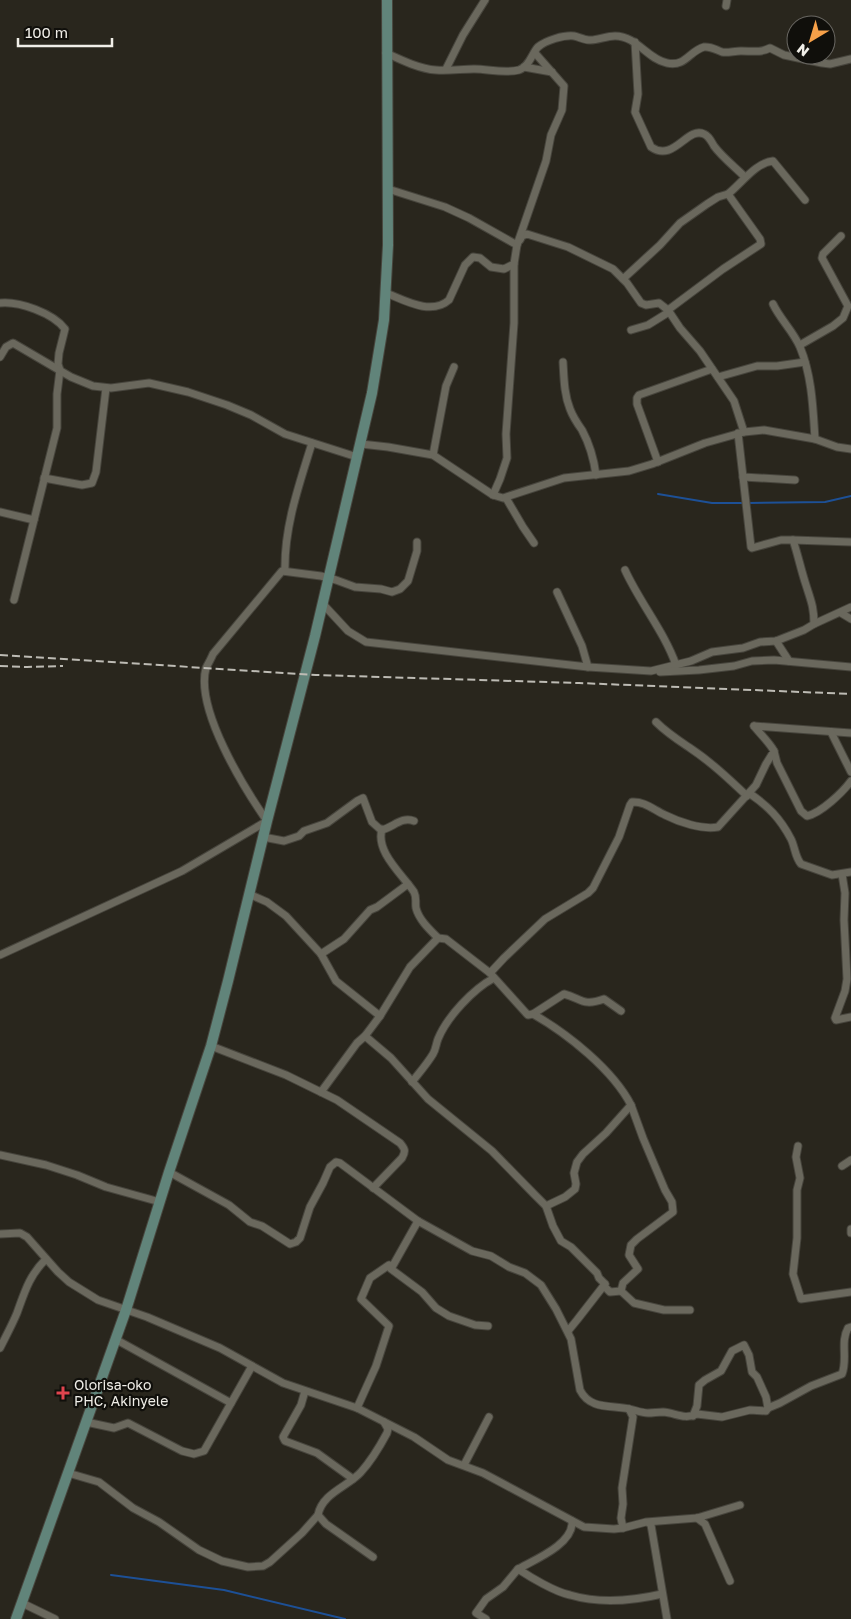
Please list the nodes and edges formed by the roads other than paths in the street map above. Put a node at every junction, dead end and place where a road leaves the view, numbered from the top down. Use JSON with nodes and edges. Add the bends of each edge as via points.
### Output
{"nodes":[{"id":1,"x":387,"y":0,"type":"edge"},
{"id":2,"x":484,"y":0,"type":"edge"},
{"id":3,"x":635,"y":42,"type":"junction"},
{"id":4,"x":386,"y":53,"type":"junction"},
{"id":5,"x":535,"y":53,"type":"junction"},
{"id":6,"x":851,"y":59,"type":"edge"},
{"id":7,"x":524,"y":67,"type":"junction"},
{"id":8,"x":446,"y":69,"type":"junction"},
{"id":9,"x":552,"y":72,"type":"junction"},
{"id":10,"x":745,"y":177,"type":"junction"},
{"id":11,"x":388,"y":189,"type":"junction"},
{"id":12,"x":728,"y":194,"type":"junction"},
{"id":13,"x":804,"y":200,"type":"dead end"},
{"id":14,"x":841,"y":236,"type":"dead end"},
{"id":15,"x":517,"y":245,"type":"junction"},
{"id":16,"x":514,"y":264,"type":"junction"},
{"id":17,"x":623,"y":279,"type":"junction"},
{"id":18,"x":386,"y":293,"type":"junction"},
{"id":19,"x":0,"y":303,"type":"edge"},
{"id":20,"x":773,"y":304,"type":"dead end"},
{"id":21,"x":669,"y":311,"type":"junction"},
{"id":22,"x":631,"y":330,"type":"dead end"},
{"id":23,"x":800,"y":346,"type":"junction"},
{"id":24,"x":0,"y":357,"type":"edge"},
{"id":25,"x":563,"y":362,"type":"dead end"},
{"id":26,"x":805,"y":362,"type":"junction"},
{"id":27,"x":454,"y":367,"type":"dead end"},
{"id":28,"x":712,"y":369,"type":"junction"},
{"id":29,"x":60,"y":370,"type":"junction"},
{"id":30,"x":718,"y":377,"type":"junction"},
{"id":31,"x":106,"y":388,"type":"junction"},
{"id":32,"x":741,"y":433,"type":"junction"},
{"id":33,"x":815,"y":439,"type":"junction"},
{"id":34,"x":312,"y":443,"type":"junction"},
{"id":35,"x":361,"y":444,"type":"junction"},
{"id":36,"x":851,"y":449,"type":"edge"},
{"id":37,"x":433,"y":455,"type":"junction"},
{"id":38,"x":357,"y":457,"type":"junction"},
{"id":39,"x":658,"y":462,"type":"junction"},
{"id":40,"x":596,"y":475,"type":"junction"},
{"id":41,"x":743,"y":477,"type":"junction"},
{"id":42,"x":44,"y":478,"type":"junction"},
{"id":43,"x":795,"y":480,"type":"dead end"},
{"id":44,"x":493,"y":495,"type":"junction"},
{"id":45,"x":506,"y":498,"type":"junction"},
{"id":46,"x":0,"y":512,"type":"edge"},
{"id":47,"x":34,"y":520,"type":"junction"},
{"id":48,"x":793,"y":540,"type":"junction"},
{"id":49,"x":417,"y":542,"type":"dead end"},
{"id":50,"x":851,"y":542,"type":"edge"},
{"id":51,"x":534,"y":543,"type":"dead end"},
{"id":52,"x":625,"y":570,"type":"dead end"},
{"id":53,"x":285,"y":571,"type":"junction"},
{"id":54,"x":327,"y":578,"type":"junction"},
{"id":55,"x":557,"y":592,"type":"dead end"},
{"id":56,"x":14,"y":600,"type":"dead end"},
{"id":57,"x":322,"y":603,"type":"junction"},
{"id":58,"x":851,"y":607,"type":"edge"},
{"id":59,"x":841,"y":613,"type":"junction"},
{"id":60,"x":851,"y":619,"type":"edge"},
{"id":61,"x":814,"y":624,"type":"junction"},
{"id":62,"x":776,"y":641,"type":"junction"},
{"id":63,"x":789,"y":661,"type":"junction"},
{"id":64,"x":676,"y":665,"type":"junction"},
{"id":65,"x":588,"y":667,"type":"junction"},
{"id":66,"x":851,"y":667,"type":"edge"},
{"id":67,"x":651,"y":672,"type":"junction"},
{"id":68,"x":656,"y":722,"type":"dead end"},
{"id":69,"x":831,"y":732,"type":"junction"},
{"id":70,"x":851,"y":733,"type":"edge"},
{"id":71,"x":774,"y":751,"type":"junction"},
{"id":72,"x":851,"y":772,"type":"edge"},
{"id":73,"x":851,"y":780,"type":"edge"},
{"id":74,"x":748,"y":794,"type":"junction"},
{"id":75,"x":267,"y":821,"type":"junction"},
{"id":76,"x":414,"y":821,"type":"dead end"},
{"id":77,"x":382,"y":830,"type":"junction"},
{"id":78,"x":263,"y":837,"type":"junction"},
{"id":79,"x":851,"y":872,"type":"edge"},
{"id":80,"x":842,"y":874,"type":"junction"},
{"id":81,"x":408,"y":884,"type":"junction"},
{"id":82,"x":249,"y":894,"type":"junction"},
{"id":83,"x":438,"y":938,"type":"junction"},
{"id":84,"x":321,"y":954,"type":"junction"},
{"id":85,"x":0,"y":955,"type":"edge"},
{"id":86,"x":492,"y":976,"type":"junction"},
{"id":87,"x":621,"y":1011,"type":"dead end"},
{"id":88,"x":533,"y":1014,"type":"junction"},
{"id":89,"x":380,"y":1016,"type":"junction"},
{"id":90,"x":851,"y":1017,"type":"edge"},
{"id":91,"x":366,"y":1036,"type":"junction"},
{"id":92,"x":211,"y":1046,"type":"junction"},
{"id":93,"x":412,"y":1082,"type":"junction"},
{"id":94,"x":321,"y":1092,"type":"junction"},
{"id":95,"x":632,"y":1105,"type":"junction"},
{"id":96,"x":798,"y":1146,"type":"dead end"},
{"id":97,"x":0,"y":1154,"type":"edge"},
{"id":98,"x":851,"y":1160,"type":"edge"},
{"id":99,"x":842,"y":1166,"type":"dead end"},
{"id":100,"x":169,"y":1172,"type":"junction"},
{"id":101,"x":373,"y":1188,"type":"junction"},
{"id":102,"x":160,"y":1202,"type":"junction"},
{"id":103,"x":546,"y":1206,"type":"junction"},
{"id":104,"x":418,"y":1220,"type":"junction"},
{"id":105,"x":0,"y":1234,"type":"edge"},
{"id":106,"x":46,"y":1259,"type":"junction"},
{"id":107,"x":389,"y":1265,"type":"dead end"},
{"id":108,"x":605,"y":1284,"type":"junction"},
{"id":109,"x":621,"y":1292,"type":"junction"},
{"id":110,"x":851,"y":1292,"type":"edge"},
{"id":111,"x":126,"y":1310,"type":"junction"},
{"id":112,"x":690,"y":1310,"type":"dead end"},
{"id":113,"x":488,"y":1326,"type":"dead end"},
{"id":114,"x":851,"y":1327,"type":"edge"},
{"id":115,"x":568,"y":1331,"type":"junction"},
{"id":116,"x":115,"y":1339,"type":"junction"},
{"id":117,"x":0,"y":1348,"type":"edge"},
{"id":118,"x":252,"y":1366,"type":"junction"},
{"id":119,"x":851,"y":1373,"type":"edge"},
{"id":120,"x":842,"y":1374,"type":"junction"},
{"id":121,"x":305,"y":1391,"type":"junction"},
{"id":122,"x":231,"y":1403,"type":"junction"},
{"id":123,"x":357,"y":1408,"type":"junction"},
{"id":124,"x":768,"y":1408,"type":"junction"},
{"id":125,"x":629,"y":1409,"type":"junction"},
{"id":126,"x":693,"y":1416,"type":"junction"},
{"id":127,"x":489,"y":1417,"type":"dead end"},
{"id":128,"x":382,"y":1420,"type":"junction"},
{"id":129,"x":86,"y":1422,"type":"junction"},
{"id":130,"x":464,"y":1465,"type":"junction"},
{"id":131,"x":68,"y":1473,"type":"junction"},
{"id":132,"x":353,"y":1479,"type":"junction"},
{"id":133,"x":740,"y":1504,"type":"dead end"},
{"id":134,"x":318,"y":1515,"type":"junction"},
{"id":135,"x":697,"y":1518,"type":"junction"},
{"id":136,"x":572,"y":1520,"type":"junction"},
{"id":137,"x":649,"y":1523,"type":"junction"},
{"id":138,"x":624,"y":1528,"type":"junction"},
{"id":139,"x":373,"y":1557,"type":"dead end"},
{"id":140,"x":518,"y":1569,"type":"junction"},
{"id":141,"x":730,"y":1581,"type":"dead end"},
{"id":142,"x":662,"y":1594,"type":"junction"},
{"id":143,"x":22,"y":1603,"type":"junction"},
{"id":144,"x":16,"y":1619,"type":"edge"},
{"id":145,"x":55,"y":1619,"type":"edge"},
{"id":146,"x":486,"y":1619,"type":"edge"},
{"id":147,"x":667,"y":1619,"type":"edge"}],
"edges":[{"from":1,"to":4,"type":"main road"},
{"from":2,"to":8,"type":"street"},
{"from":3,"to":5,"type":"street","via":[[617,36],[590,40],[571,36],[551,40],[538,47]]},
{"from":3,"to":6,"type":"street","via":[[653,58],[677,64],[709,47],[726,52],[762,52],[770,48],[784,55],[830,64]]},
{"from":3,"to":10,"type":"street","via":[[638,94],[635,112],[651,147],[670,150],[700,132]]},
{"from":4,"to":8,"type":"street","via":[[428,69]]},
{"from":4,"to":11,"type":"main road"},
{"from":5,"to":7,"type":"street"},
{"from":5,"to":9,"type":"street"},
{"from":7,"to":8,"type":"street","via":[[493,71]]},
{"from":7,"to":9,"type":"street"},
{"from":9,"to":15,"type":"street","via":[[564,86],[562,110],[551,135],[546,161]]},
{"from":10,"to":12,"type":"street"},
{"from":10,"to":13,"type":"street","via":[[773,160]]},
{"from":11,"to":15,"type":"street","via":[[445,207]]},
{"from":11,"to":18,"type":"main road"},
{"from":12,"to":17,"type":"street","via":[[680,223]]},
{"from":12,"to":21,"type":"street","via":[[761,244]]},
{"from":14,"to":23,"type":"street","via":[[822,258],[847,301],[846,313],[824,333]]},
{"from":15,"to":16,"type":"street"},
{"from":15,"to":17,"type":"street","via":[[524,234],[568,247],[613,269]]},
{"from":16,"to":18,"type":"street","via":[[504,269],[491,267],[480,258],[473,257],[465,266],[449,300],[433,308]]},
{"from":16,"to":44,"type":"street","via":[[507,458]]},
{"from":17,"to":21,"type":"street","via":[[641,303],[659,303]]},
{"from":18,"to":35,"type":"main road","via":[[380,348]]},
{"from":19,"to":29,"type":"street","via":[[11,302],[60,322],[65,329],[58,353]]},
{"from":20,"to":23,"type":"street"},
{"from":21,"to":22,"type":"street","via":[[648,325]]},
{"from":21,"to":28,"type":"street"},
{"from":23,"to":26,"type":"street"},
{"from":24,"to":29,"type":"street","via":[[13,343]]},
{"from":25,"to":40,"type":"street","via":[[567,398],[589,447]]},
{"from":26,"to":30,"type":"street","via":[[757,366]]},
{"from":26,"to":33,"type":"street"},
{"from":27,"to":37,"type":"street","via":[[446,386]]},
{"from":28,"to":30,"type":"street"},
{"from":28,"to":39,"type":"street","via":[[637,398]]},
{"from":29,"to":31,"type":"street","via":[[85,383]]},
{"from":29,"to":42,"type":"street","via":[[57,428]]},
{"from":30,"to":32,"type":"street","via":[[734,401]]},
{"from":31,"to":34,"type":"street","via":[[149,383],[188,392],[227,405],[285,434]]},
{"from":31,"to":42,"type":"street","via":[[92,483],[82,485]]},
{"from":32,"to":33,"type":"street","via":[[764,430]]},
{"from":32,"to":39,"type":"street"},
{"from":32,"to":41,"type":"street"},
{"from":33,"to":36,"type":"street"},
{"from":34,"to":38,"type":"street"},
{"from":34,"to":53,"type":"street","via":[[289,524]]},
{"from":35,"to":37,"type":"street"},
{"from":35,"to":38,"type":"main road"},
{"from":37,"to":44,"type":"street"},
{"from":38,"to":54,"type":"main road"},
{"from":39,"to":40,"type":"street","via":[[629,471]]},
{"from":40,"to":45,"type":"street","via":[[564,478]]},
{"from":41,"to":43,"type":"street"},
{"from":41,"to":48,"type":"street","via":[[751,548]]},
{"from":42,"to":47,"type":"street"},
{"from":44,"to":45,"type":"street"},
{"from":45,"to":51,"type":"street"},
{"from":46,"to":47,"type":"street"},
{"from":47,"to":56,"type":"street"},
{"from":48,"to":50,"type":"street"},
{"from":48,"to":61,"type":"street","via":[[812,598]]},
{"from":49,"to":54,"type":"street","via":[[408,581],[395,591],[355,587]]},
{"from":52,"to":64,"type":"street"},
{"from":53,"to":54,"type":"street"},
{"from":53,"to":75,"type":"street","via":[[276,576],[213,654],[206,668],[205,683],[216,730],[244,787]]},
{"from":54,"to":57,"type":"main road"},
{"from":55,"to":65,"type":"street"},
{"from":57,"to":65,"type":"street","via":[[348,632],[366,642]]},
{"from":57,"to":75,"type":"main road"},
{"from":58,"to":59,"type":"street"},
{"from":59,"to":60,"type":"street"},
{"from":59,"to":61,"type":"street"},
{"from":61,"to":62,"type":"street"},
{"from":62,"to":63,"type":"street"},
{"from":62,"to":64,"type":"street","via":[[712,652]]},
{"from":63,"to":66,"type":"street"},
{"from":63,"to":67,"type":"street","via":[[752,661],[699,670]]},
{"from":64,"to":67,"type":"street"},
{"from":65,"to":67,"type":"street"},
{"from":68,"to":74,"type":"street"},
{"from":69,"to":70,"type":"street"},
{"from":69,"to":71,"type":"street","via":[[754,726]]},
{"from":69,"to":72,"type":"street"},
{"from":71,"to":73,"type":"street","via":[[801,811],[807,816],[836,797]]},
{"from":71,"to":74,"type":"street"},
{"from":74,"to":80,"type":"street","via":[[765,803],[778,818],[801,864]]},
{"from":74,"to":86,"type":"street","via":[[718,827],[712,828],[666,816],[639,802],[632,802],[619,837],[593,888],[545,919],[504,958]]},
{"from":75,"to":78,"type":"main road"},
{"from":75,"to":85,"type":"street","via":[[182,871]]},
{"from":76,"to":77,"type":"street","via":[[401,820]]},
{"from":77,"to":78,"type":"street","via":[[372,822],[363,798],[327,823],[284,842]]},
{"from":77,"to":81,"type":"street","via":[[385,852]]},
{"from":78,"to":82,"type":"main road"},
{"from":79,"to":80,"type":"street"},
{"from":80,"to":90,"type":"street","via":[[847,979],[835,1018]]},
{"from":81,"to":83,"type":"street","via":[[416,897],[418,913]]},
{"from":81,"to":84,"type":"street","via":[[370,910],[344,939]]},
{"from":82,"to":84,"type":"street","via":[[286,916]]},
{"from":82,"to":92,"type":"main road"},
{"from":83,"to":86,"type":"street","via":[[446,939]]},
{"from":83,"to":89,"type":"street","via":[[410,967]]},
{"from":84,"to":89,"type":"street","via":[[336,981]]},
{"from":86,"to":88,"type":"street","via":[[528,1015]]},
{"from":86,"to":93,"type":"street","via":[[455,1012],[438,1039],[435,1051]]},
{"from":87,"to":88,"type":"street","via":[[604,999],[582,1002],[564,994]]},
{"from":88,"to":95,"type":"street","via":[[561,1031],[604,1068]]},
{"from":89,"to":91,"type":"street"},
{"from":91,"to":93,"type":"street"},
{"from":91,"to":94,"type":"street"},
{"from":92,"to":94,"type":"street"},
{"from":92,"to":100,"type":"main road"},
{"from":93,"to":103,"type":"street","via":[[492,1151]]},
{"from":94,"to":101,"type":"street","via":[[354,1110],[405,1149],[402,1158]]},
{"from":95,"to":103,"type":"street","via":[[577,1162],[575,1189]]},
{"from":95,"to":109,"type":"street","via":[[672,1202],[673,1212],[631,1245],[629,1255],[638,1269],[624,1283]]},
{"from":96,"to":110,"type":"street","via":[[796,1157],[800,1178],[793,1274],[796,1288],[801,1299]]},
{"from":97,"to":102,"type":"street","via":[[46,1165]]},
{"from":98,"to":99,"type":"street"},
{"from":100,"to":101,"type":"street","via":[[290,1244],[300,1238],[310,1207],[332,1164],[340,1163]]},
{"from":100,"to":102,"type":"main road"},
{"from":101,"to":104,"type":"street"},
{"from":102,"to":111,"type":"main road"},
{"from":103,"to":108,"type":"street","via":[[561,1241],[597,1272]]},
{"from":104,"to":113,"type":"street","via":[[391,1269],[449,1316]]},
{"from":104,"to":115,"type":"street","via":[[472,1251],[491,1256],[530,1276],[541,1285]]},
{"from":105,"to":106,"type":"street","via":[[27,1237]]},
{"from":106,"to":111,"type":"street","via":[[69,1282],[98,1300]]},
{"from":106,"to":117,"type":"street","via":[[28,1282]]},
{"from":107,"to":123,"type":"street","via":[[370,1278],[361,1299],[389,1326]]},
{"from":108,"to":109,"type":"street","via":[[610,1292]]},
{"from":108,"to":115,"type":"street"},
{"from":109,"to":112,"type":"street","via":[[634,1303],[664,1310]]},
{"from":111,"to":116,"type":"main road"},
{"from":111,"to":118,"type":"street","via":[[220,1348]]},
{"from":114,"to":120,"type":"street","via":[[844,1338]]},
{"from":115,"to":125,"type":"street","via":[[583,1396],[588,1401],[610,1408]]},
{"from":116,"to":122,"type":"street"},
{"from":116,"to":129,"type":"main road"},
{"from":118,"to":121,"type":"street"},
{"from":118,"to":122,"type":"street"},
{"from":119,"to":120,"type":"street"},
{"from":120,"to":124,"type":"street"},
{"from":121,"to":123,"type":"street"},
{"from":121,"to":132,"type":"street","via":[[302,1405],[283,1437],[285,1441],[317,1452]]},
{"from":122,"to":129,"type":"street","via":[[204,1451],[194,1454],[128,1423],[114,1428]]},
{"from":123,"to":128,"type":"street"},
{"from":124,"to":126,"type":"street","via":[[766,1411],[750,1410],[722,1417],[710,1414]]},
{"from":124,"to":126,"type":"street","via":[[744,1345],[732,1351],[721,1371],[699,1385]]},
{"from":125,"to":126,"type":"street","via":[[678,1417]]},
{"from":125,"to":138,"type":"street","via":[[633,1417],[622,1488]]},
{"from":127,"to":130,"type":"street"},
{"from":128,"to":130,"type":"street","via":[[448,1460]]},
{"from":128,"to":132,"type":"street","via":[[388,1429],[386,1435]]},
{"from":129,"to":131,"type":"main road"},
{"from":130,"to":136,"type":"street"},
{"from":131,"to":134,"type":"street","via":[[99,1482],[199,1550],[222,1561],[248,1567],[270,1562]]},
{"from":131,"to":143,"type":"main road"},
{"from":132,"to":134,"type":"street","via":[[327,1500]]},
{"from":133,"to":135,"type":"street"},
{"from":134,"to":139,"type":"street"},
{"from":135,"to":137,"type":"street"},
{"from":135,"to":141,"type":"street","via":[[705,1524]]},
{"from":136,"to":138,"type":"street","via":[[584,1526]]},
{"from":136,"to":140,"type":"street","via":[[571,1529],[559,1545]]},
{"from":137,"to":138,"type":"street"},
{"from":137,"to":142,"type":"street"},
{"from":140,"to":142,"type":"street","via":[[569,1595],[635,1600]]},
{"from":140,"to":146,"type":"street","via":[[503,1587],[486,1598],[476,1613]]},
{"from":142,"to":147,"type":"street"},
{"from":143,"to":144,"type":"main road"},
{"from":143,"to":145,"type":"street"}]}
